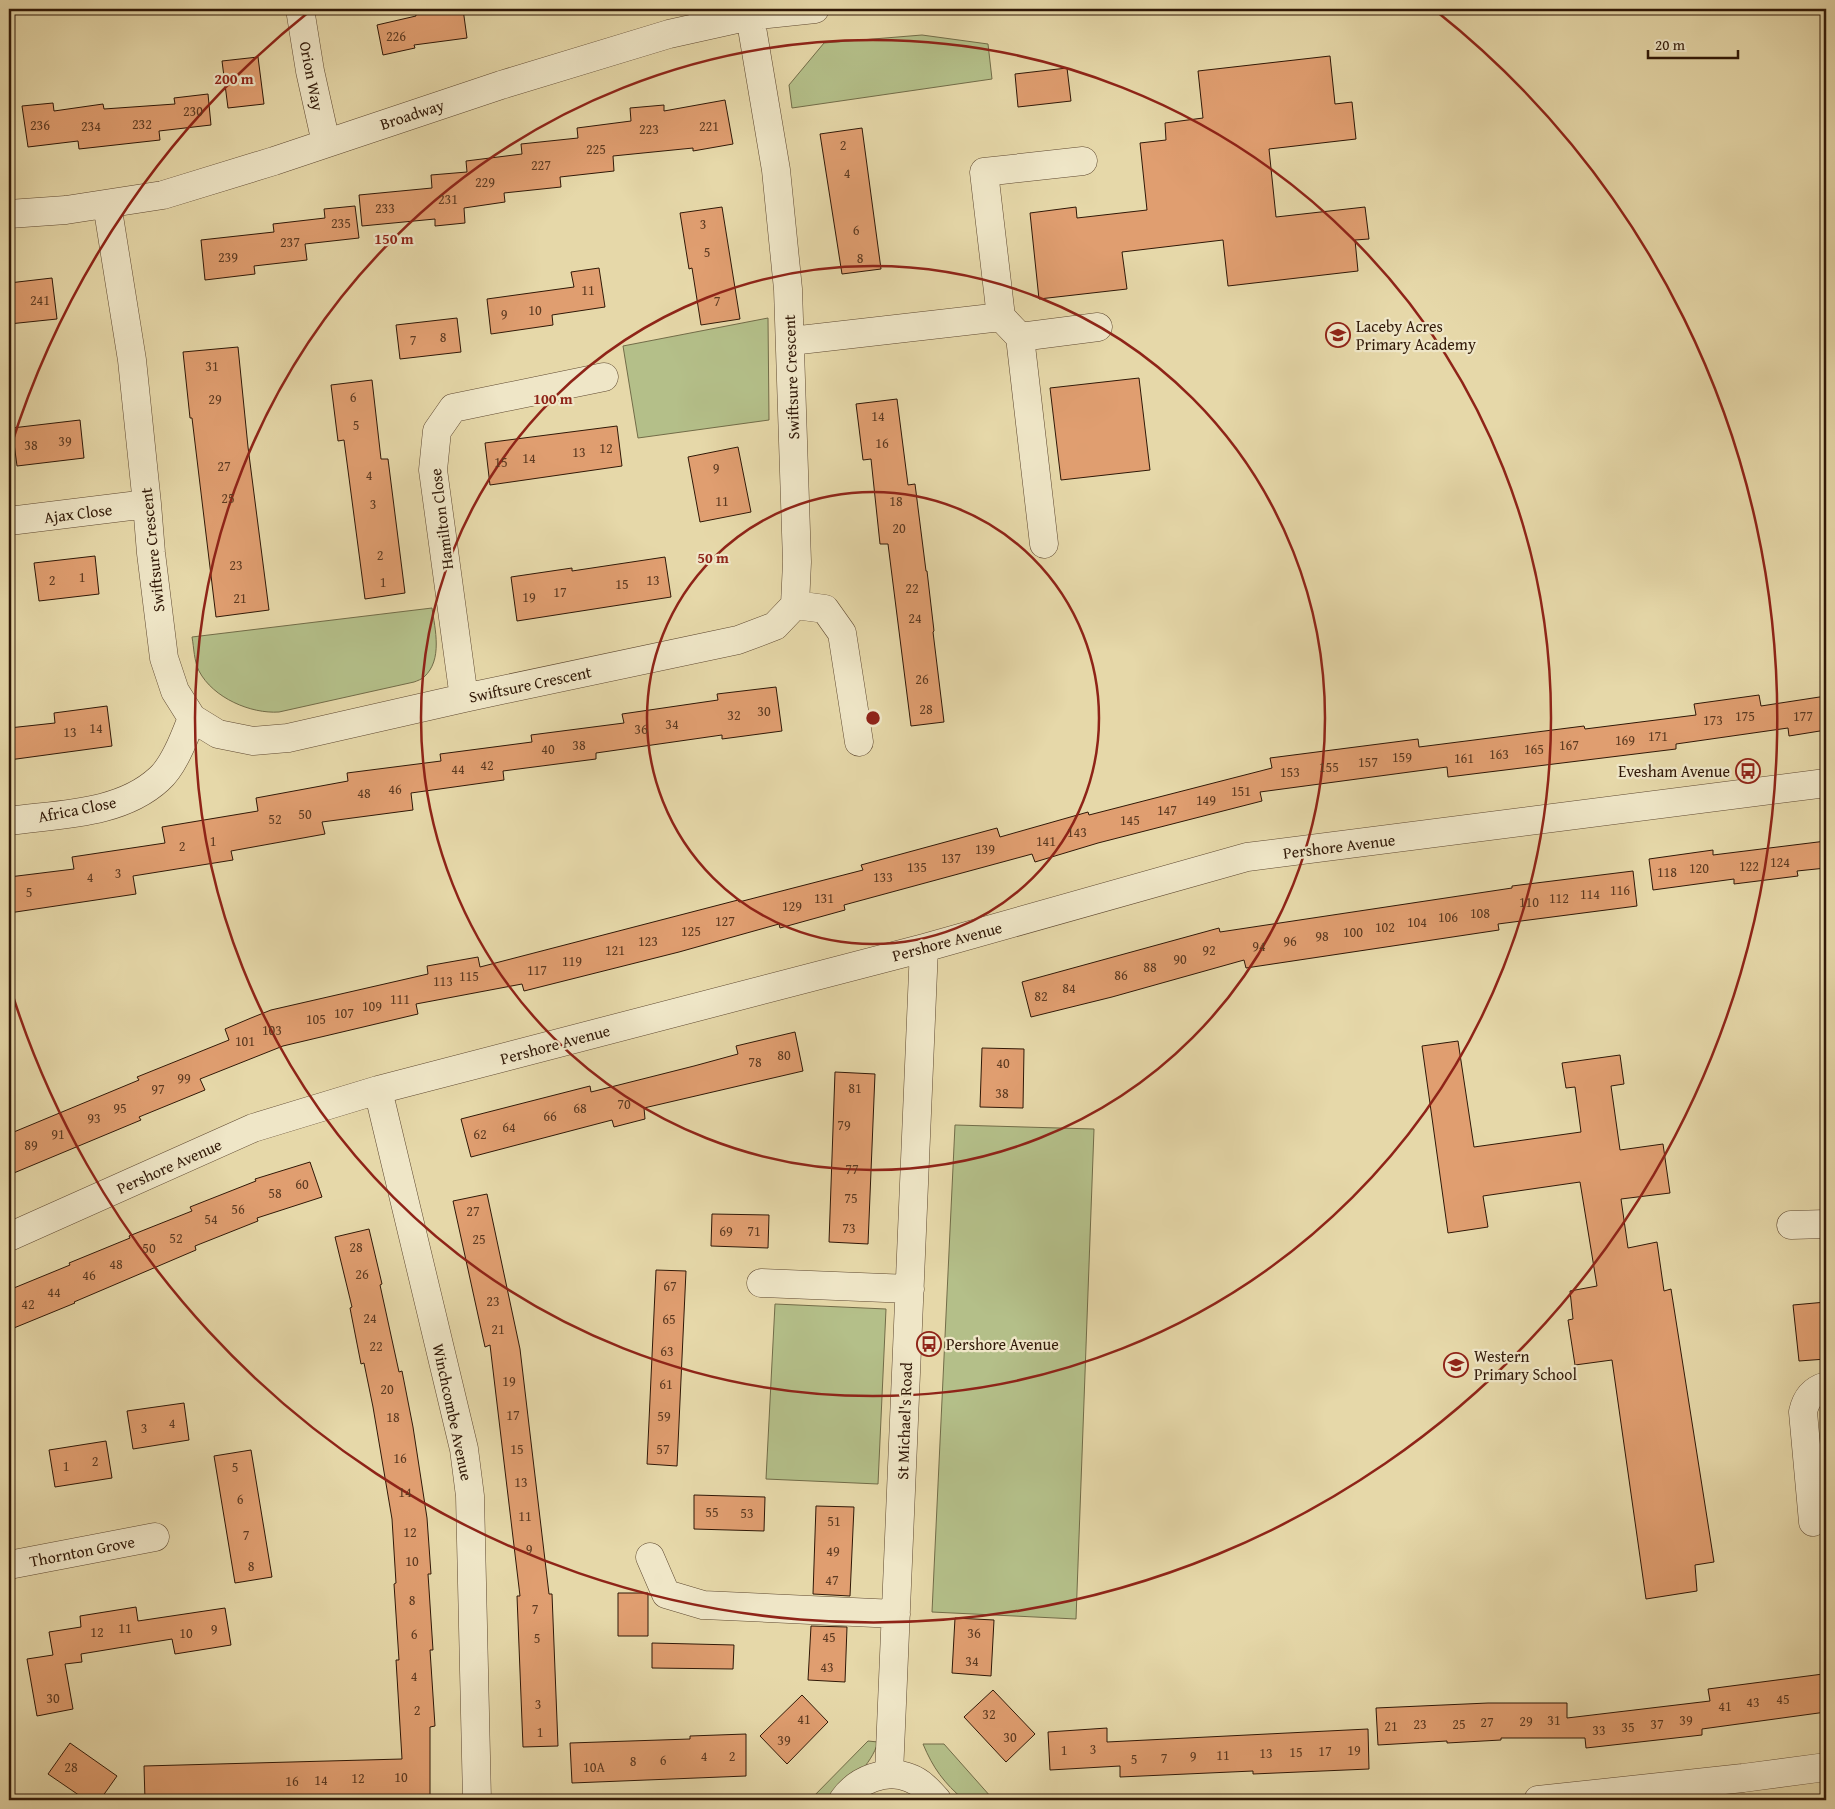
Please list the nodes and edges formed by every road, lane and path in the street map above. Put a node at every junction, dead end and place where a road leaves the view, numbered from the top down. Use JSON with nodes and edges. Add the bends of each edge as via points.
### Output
{"nodes":[{"id":1,"x":300,"y":9,"type":"edge"},
{"id":2,"x":815,"y":9,"type":"edge"},
{"id":3,"x":750,"y":16,"type":"junction"},
{"id":4,"x":326,"y":143,"type":"junction"},
{"id":5,"x":1083,"y":161,"type":"dead end"},
{"id":6,"x":107,"y":204,"type":"junction"},
{"id":7,"x":9,"y":214,"type":"edge"},
{"id":8,"x":1001,"y":317,"type":"junction"},
{"id":9,"x":1098,"y":327,"type":"dead end"},
{"id":10,"x":1020,"y":337,"type":"junction"},
{"id":11,"x":791,"y":341,"type":"junction"},
{"id":12,"x":604,"y":378,"type":"dead end"},
{"id":13,"x":147,"y":504,"type":"junction"},
{"id":14,"x":9,"y":521,"type":"edge"},
{"id":15,"x":1044,"y":544,"type":"dead end"},
{"id":16,"x":795,"y":605,"type":"junction"},
{"id":17,"x":464,"y":698,"type":"junction"},
{"id":18,"x":192,"y":718,"type":"junction"},
{"id":19,"x":859,"y":742,"type":"dead end"},
{"id":20,"x":1826,"y":783,"type":"edge"},
{"id":21,"x":9,"y":821,"type":"edge"},
{"id":22,"x":924,"y":948,"type":"junction"},
{"id":23,"x":378,"y":1090,"type":"junction"},
{"id":24,"x":1826,"y":1224,"type":"edge"},
{"id":25,"x":1791,"y":1225,"type":"dead end"},
{"id":26,"x":9,"y":1237,"type":"edge"},
{"id":27,"x":762,"y":1283,"type":"dead end"},
{"id":28,"x":910,"y":1289,"type":"junction"},
{"id":29,"x":1826,"y":1386,"type":"edge"},
{"id":30,"x":1813,"y":1522,"type":"dead end"},
{"id":31,"x":154,"y":1537,"type":"dead end"},
{"id":32,"x":650,"y":1558,"type":"dead end"},
{"id":33,"x":9,"y":1564,"type":"edge"},
{"id":34,"x":896,"y":1614,"type":"junction"},
{"id":35,"x":1826,"y":1767,"type":"edge"},
{"id":36,"x":889,"y":1774,"type":"junction"},
{"id":37,"x":477,"y":1800,"type":"edge"},
{"id":38,"x":843,"y":1800,"type":"edge"},
{"id":39,"x":937,"y":1800,"type":"edge"},
{"id":40,"x":1538,"y":1800,"type":"edge"}],
"edges":[{"from":1,"to":4,"type":"street","name":"Orion Way"},
{"from":2,"to":3,"type":"street","name":"Broadway"},
{"from":3,"to":4,"type":"street","name":"Broadway","via":[[669,34]]},
{"from":3,"to":11,"type":"street","name":"Swiftsure Crescent","via":[[776,170]]},
{"from":4,"to":6,"type":"street","name":"Broadway","via":[[163,195]]},
{"from":5,"to":8,"type":"street","via":[[984,172]]},
{"from":6,"to":7,"type":"street","name":"Broadway"},
{"from":6,"to":13,"type":"street","name":"Swiftsure Crescent","via":[[132,360]]},
{"from":8,"to":10,"type":"street"},
{"from":8,"to":11,"type":"street"},
{"from":9,"to":10,"type":"street"},
{"from":10,"to":15,"type":"street"},
{"from":11,"to":16,"type":"street","name":"Swiftsure Crescent","via":[[797,562]]},
{"from":12,"to":17,"type":"street","name":"Hamilton Close","via":[[453,408],[436,432],[433,470]]},
{"from":13,"to":14,"type":"street","name":"Ajax Close"},
{"from":13,"to":18,"type":"street","name":"Swiftsure Crescent","via":[[164,658],[175,691]]},
{"from":16,"to":17,"type":"street","name":"Swiftsure Crescent","via":[[776,626],[738,640]]},
{"from":16,"to":19,"type":"street","via":[[825,609],[842,633]]},
{"from":17,"to":18,"type":"street","name":"Swiftsure Crescent","via":[[271,740],[254,741],[218,734]]},
{"from":18,"to":21,"type":"street","name":"Africa Close","via":[[180,748],[160,779],[130,799],[92,810]]},
{"from":20,"to":22,"type":"street","name":"Pershore Avenue","via":[[1247,858]]},
{"from":22,"to":23,"type":"street","name":"Pershore Avenue"},
{"from":22,"to":28,"type":"street","name":"St Michael's Road"},
{"from":23,"to":26,"type":"street","name":"Pershore Avenue","via":[[253,1128]]},
{"from":23,"to":37,"type":"street","name":"Winchcombe Avenue","via":[[464,1449],[470,1496]]},
{"from":24,"to":25,"type":"street"},
{"from":27,"to":28,"type":"street"},
{"from":28,"to":34,"type":"street","name":"St Michael's Road"},
{"from":29,"to":30,"type":"street","via":[[1809,1396],[1803,1412]]},
{"from":31,"to":33,"type":"street","name":"Thornton Grove"},
{"from":32,"to":34,"type":"street","via":[[666,1594],[704,1605]]},
{"from":34,"to":36,"type":"street","name":"St Michael's Road"},
{"from":35,"to":40,"type":"street"},
{"from":36,"to":38,"type":"street","via":[[864,1780]]},
{"from":36,"to":39,"type":"street","via":[[909,1777],[926,1787]]}]}
